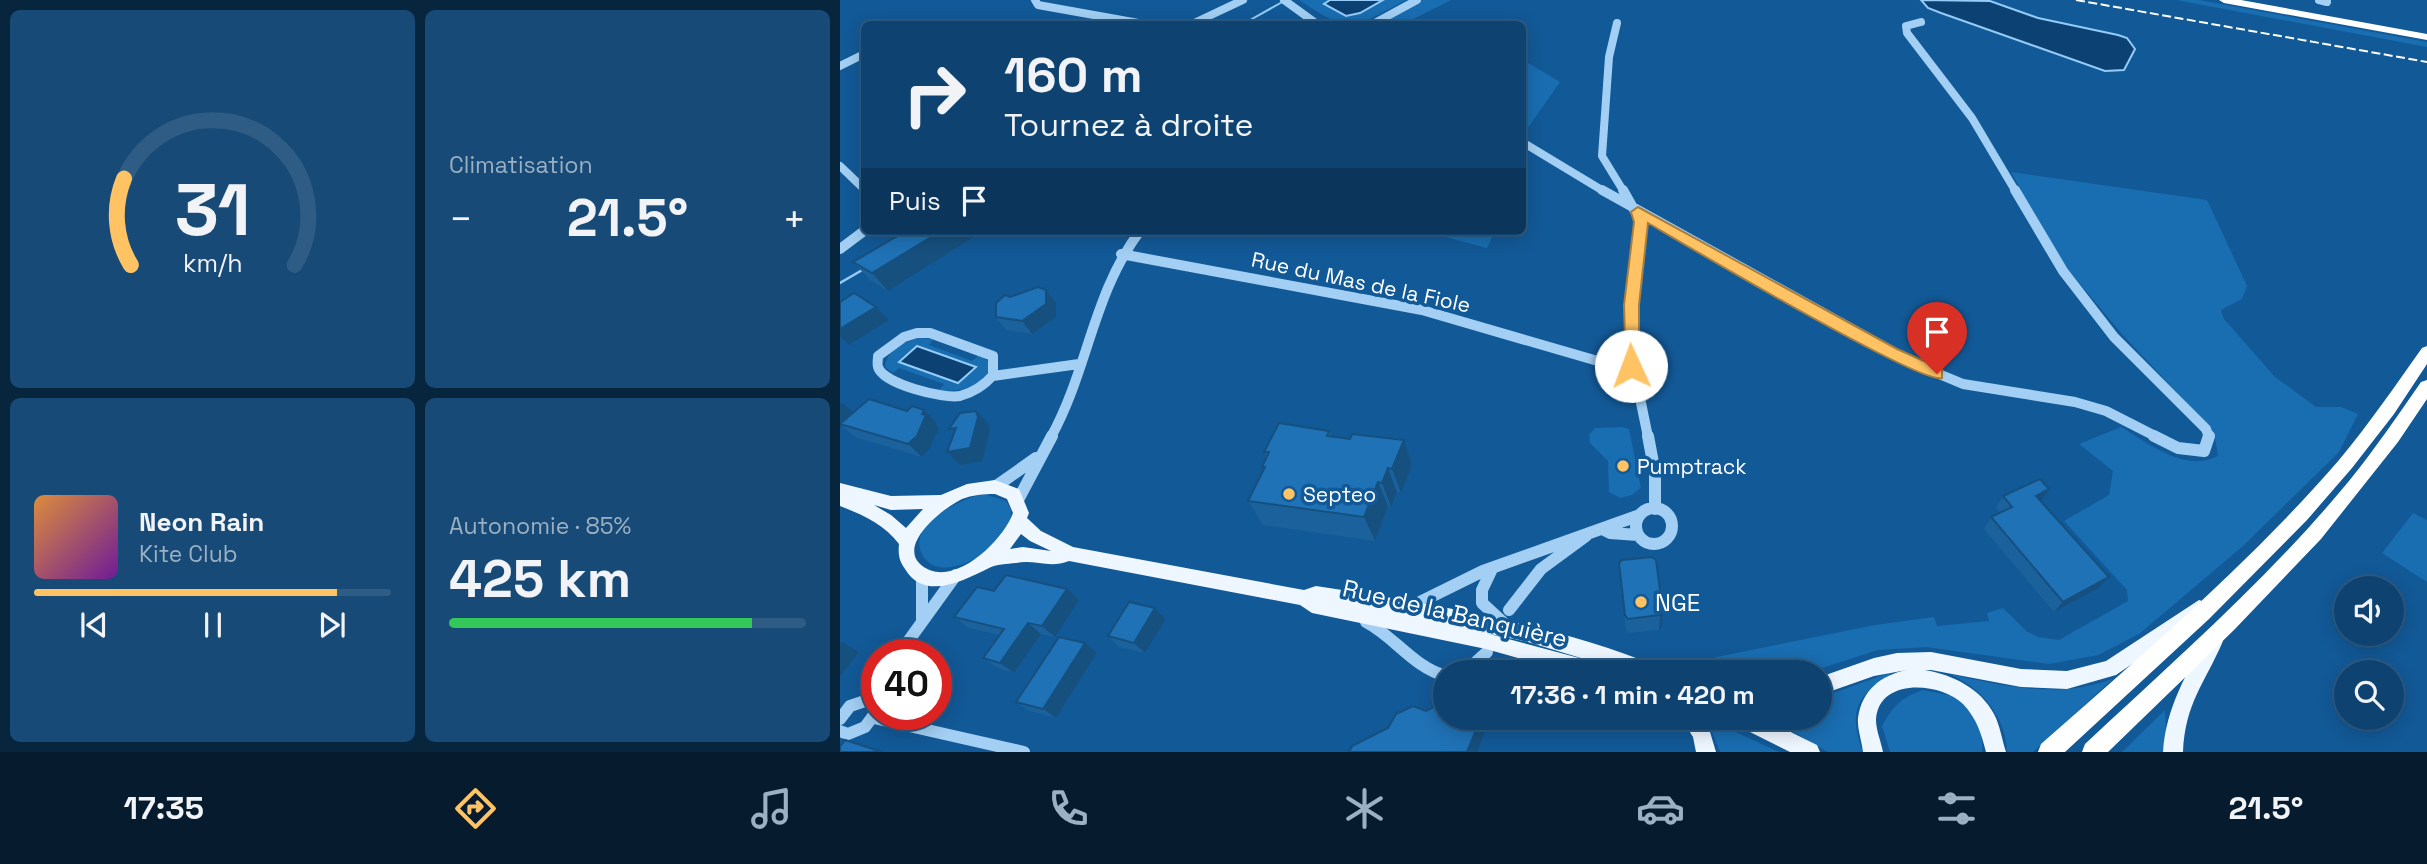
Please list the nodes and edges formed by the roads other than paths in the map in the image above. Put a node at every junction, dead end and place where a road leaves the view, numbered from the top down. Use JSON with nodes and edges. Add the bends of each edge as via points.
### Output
{"nodes":[{"id":1,"x":1035,"y":0,"type":"edge"},
{"id":2,"x":1243,"y":0,"type":"edge"},
{"id":3,"x":1284,"y":0,"type":"edge"},
{"id":4,"x":1417,"y":0,"type":"edge"},
{"id":5,"x":2224,"y":0,"type":"edge"},
{"id":6,"x":2256,"y":0,"type":"edge"},
{"id":7,"x":1127,"y":21,"type":"edge"},
{"id":8,"x":1198,"y":21,"type":"edge"},
{"id":9,"x":1313,"y":21,"type":"edge"},
{"id":10,"x":1378,"y":21,"type":"edge"},
{"id":11,"x":1921,"y":22,"type":"dead end"},
{"id":12,"x":1617,"y":23,"type":"dead end"},
{"id":13,"x":2427,"y":30,"type":"edge"},
{"id":14,"x":2427,"y":37,"type":"edge"},
{"id":15,"x":861,"y":56,"type":"edge"},
{"id":16,"x":840,"y":66,"type":"edge"},
{"id":17,"x":1526,"y":144,"type":"edge"},
{"id":18,"x":840,"y":166,"type":"edge"},
{"id":19,"x":861,"y":186,"type":"edge"},
{"id":20,"x":1638,"y":212,"type":"junction"},
{"id":21,"x":861,"y":233,"type":"edge"},
{"id":22,"x":1137,"y":235,"type":"edge"},
{"id":23,"x":840,"y":249,"type":"edge"},
{"id":24,"x":1121,"y":254,"type":"junction"},
{"id":25,"x":2427,"y":352,"type":"edge"},
{"id":26,"x":1079,"y":364,"type":"junction"},
{"id":27,"x":1631,"y":366,"type":"junction"},
{"id":28,"x":993,"y":376,"type":"junction"},
{"id":29,"x":2427,"y":386,"type":"edge"},
{"id":30,"x":1036,"y":458,"type":"junction"},
{"id":31,"x":995,"y":487,"type":"junction"},
{"id":32,"x":840,"y":490,"type":"edge"},
{"id":33,"x":840,"y":499,"type":"edge"},
{"id":34,"x":1018,"y":500,"type":"junction"},
{"id":35,"x":942,"y":502,"type":"junction"},
{"id":36,"x":1655,"y":509,"type":"junction"},
{"id":37,"x":1640,"y":515,"type":"junction"},
{"id":38,"x":1020,"y":520,"type":"junction"},
{"id":39,"x":1602,"y":529,"type":"junction"},
{"id":40,"x":1587,"y":534,"type":"junction"},
{"id":41,"x":1638,"y":535,"type":"junction"},
{"id":42,"x":908,"y":542,"type":"junction"},
{"id":43,"x":1069,"y":554,"type":"junction"},
{"id":44,"x":989,"y":560,"type":"junction"},
{"id":45,"x":1492,"y":569,"type":"junction"},
{"id":46,"x":922,"y":574,"type":"junction"},
{"id":47,"x":956,"y":575,"type":"junction"},
{"id":48,"x":1471,"y":577,"type":"junction"},
{"id":49,"x":1481,"y":590,"type":"junction"},
{"id":50,"x":1304,"y":598,"type":"junction"},
{"id":51,"x":2215,"y":598,"type":"junction"},
{"id":52,"x":1409,"y":608,"type":"junction"},
{"id":53,"x":1509,"y":610,"type":"dead end"},
{"id":54,"x":1359,"y":615,"type":"junction"},
{"id":55,"x":922,"y":618,"type":"junction"},
{"id":56,"x":1510,"y":629,"type":"junction"},
{"id":57,"x":2219,"y":631,"type":"junction"},
{"id":58,"x":909,"y":639,"type":"edge"},
{"id":59,"x":1487,"y":652,"type":"dead end"},
{"id":60,"x":1478,"y":660,"type":"edge"},
{"id":61,"x":1555,"y":660,"type":"edge"},
{"id":62,"x":1612,"y":660,"type":"edge"},
{"id":63,"x":1433,"y":673,"type":"edge"},
{"id":64,"x":1832,"y":682,"type":"edge"},
{"id":65,"x":861,"y":702,"type":"edge"},
{"id":66,"x":841,"y":726,"type":"edge"},
{"id":67,"x":861,"y":729,"type":"edge"},
{"id":68,"x":927,"y":730,"type":"edge"},
{"id":69,"x":1699,"y":730,"type":"edge"},
{"id":70,"x":1766,"y":730,"type":"edge"},
{"id":71,"x":1024,"y":752,"type":"edge"},
{"id":72,"x":1706,"y":752,"type":"edge"},
{"id":73,"x":1810,"y":752,"type":"edge"},
{"id":74,"x":1873,"y":752,"type":"edge"},
{"id":75,"x":1996,"y":752,"type":"edge"},
{"id":76,"x":2049,"y":752,"type":"edge"},
{"id":77,"x":2093,"y":752,"type":"edge"},
{"id":78,"x":2174,"y":752,"type":"edge"}],
"edges":[{"from":1,"to":7,"type":"street","via":[[1038,5]]},
{"from":2,"to":8,"type":"street"},
{"from":3,"to":9,"type":"street"},
{"from":4,"to":10,"type":"street"},
{"from":5,"to":14,"type":"highway"},
{"from":6,"to":13,"type":"highway"},
{"from":11,"to":20,"type":"street","via":[[1906,26],[1907,33],[1972,118],[2063,271],[2114,337],[2206,429],[2210,439],[2204,451],[2178,448],[2106,411],[2075,402],[1963,384],[1937,374]]},
{"from":12,"to":20,"type":"street","via":[[1609,57],[1602,156],[1606,171]]},
{"from":15,"to":16,"type":"street"},
{"from":17,"to":20,"type":"street"},
{"from":18,"to":19,"type":"street"},
{"from":20,"to":27,"type":"street"},
{"from":21,"to":23,"type":"street"},
{"from":22,"to":24,"type":"street"},
{"from":24,"to":26,"type":"street"},
{"from":24,"to":27,"type":"street","name":"Rue du Mas de la Fiole","via":[[1422,310],[1615,366]]},
{"from":25,"to":51,"type":"highway","via":[[2406,386],[2331,480]]},
{"from":26,"to":28,"type":"street"},
{"from":26,"to":30,"type":"street","via":[[1061,417]]},
{"from":27,"to":36,"type":"street","via":[[1657,480]]},
{"from":28,"to":28,"type":"street","via":[[993,356],[930,333],[904,337],[877,356],[883,375],[945,399],[972,392]]},
{"from":29,"to":57,"type":"highway","via":[[2349,492]]},
{"from":30,"to":31,"type":"street"},
{"from":30,"to":34,"type":"street"},
{"from":31,"to":34,"type":"main road"},
{"from":31,"to":35,"type":"main road","via":[[969,490]]},
{"from":32,"to":35,"type":"main road","via":[[891,503]]},
{"from":33,"to":42,"type":"main road","via":[[889,520]]},
{"from":34,"to":38,"type":"main road"},
{"from":35,"to":42,"type":"main road","via":[[915,528]]},
{"from":36,"to":37,"type":"street"},
{"from":36,"to":41,"type":"street","via":[[1671,518],[1671,534],[1656,543]]},
{"from":37,"to":39,"type":"street"},
{"from":37,"to":41,"type":"street","via":[[1635,524]]},
{"from":38,"to":43,"type":"main road","name":"Rue de la Banquière","via":[[1031,534]]},
{"from":38,"to":44,"type":"main road","via":[[1010,541]]},
{"from":39,"to":40,"type":"street"},
{"from":39,"to":41,"type":"street"},
{"from":40,"to":45,"type":"street"},
{"from":40,"to":53,"type":"street","via":[[1581,544],[1539,570]]},
{"from":42,"to":46,"type":"main road","via":[[909,562]]},
{"from":43,"to":44,"type":"main road","name":"Rue de la Banquière","via":[[1056,559],[1023,554]]},
{"from":43,"to":50,"type":"main road","name":"Rue de la Banquière"},
{"from":44,"to":47,"type":"main road"},
{"from":45,"to":48,"type":"street"},
{"from":45,"to":49,"type":"street"},
{"from":46,"to":47,"type":"main road"},
{"from":46,"to":55,"type":"street"},
{"from":47,"to":55,"type":"street"},
{"from":48,"to":49,"type":"street"},
{"from":48,"to":52,"type":"street"},
{"from":49,"to":56,"type":"street","via":[[1486,612]]},
{"from":50,"to":52,"type":"main road","name":"Rue de la Banquière","via":[[1316,594]]},
{"from":50,"to":54,"type":"main road","name":"Rue de la Banquière","via":[[1311,606]]},
{"from":51,"to":64,"type":"main road","via":[[2110,669],[2067,680],[2021,678],[1931,660],[1874,667]]},
{"from":51,"to":76,"type":"highway"},
{"from":52,"to":56,"type":"main road","name":"Rue de la Banquière"},
{"from":54,"to":61,"type":"main road","name":"Rue de la Banquière"},
{"from":54,"to":63,"type":"street"},
{"from":55,"to":58,"type":"street"},
{"from":56,"to":62,"type":"main road","name":"Rue de la Banquière"},
{"from":57,"to":77,"type":"highway"},
{"from":57,"to":78,"type":"main road","via":[[2180,702]]},
{"from":59,"to":60,"type":"street"},
{"from":65,"to":66,"type":"street","via":[[850,706]]},
{"from":66,"to":67,"type":"street"},
{"from":68,"to":71,"type":"street"},
{"from":69,"to":72,"type":"main road"},
{"from":70,"to":73,"type":"main road"},
{"from":74,"to":75,"type":"main road","via":[[1867,718],[1874,697],[1893,681],[1913,675],[1953,684],[1971,698],[1986,716]]}]}
